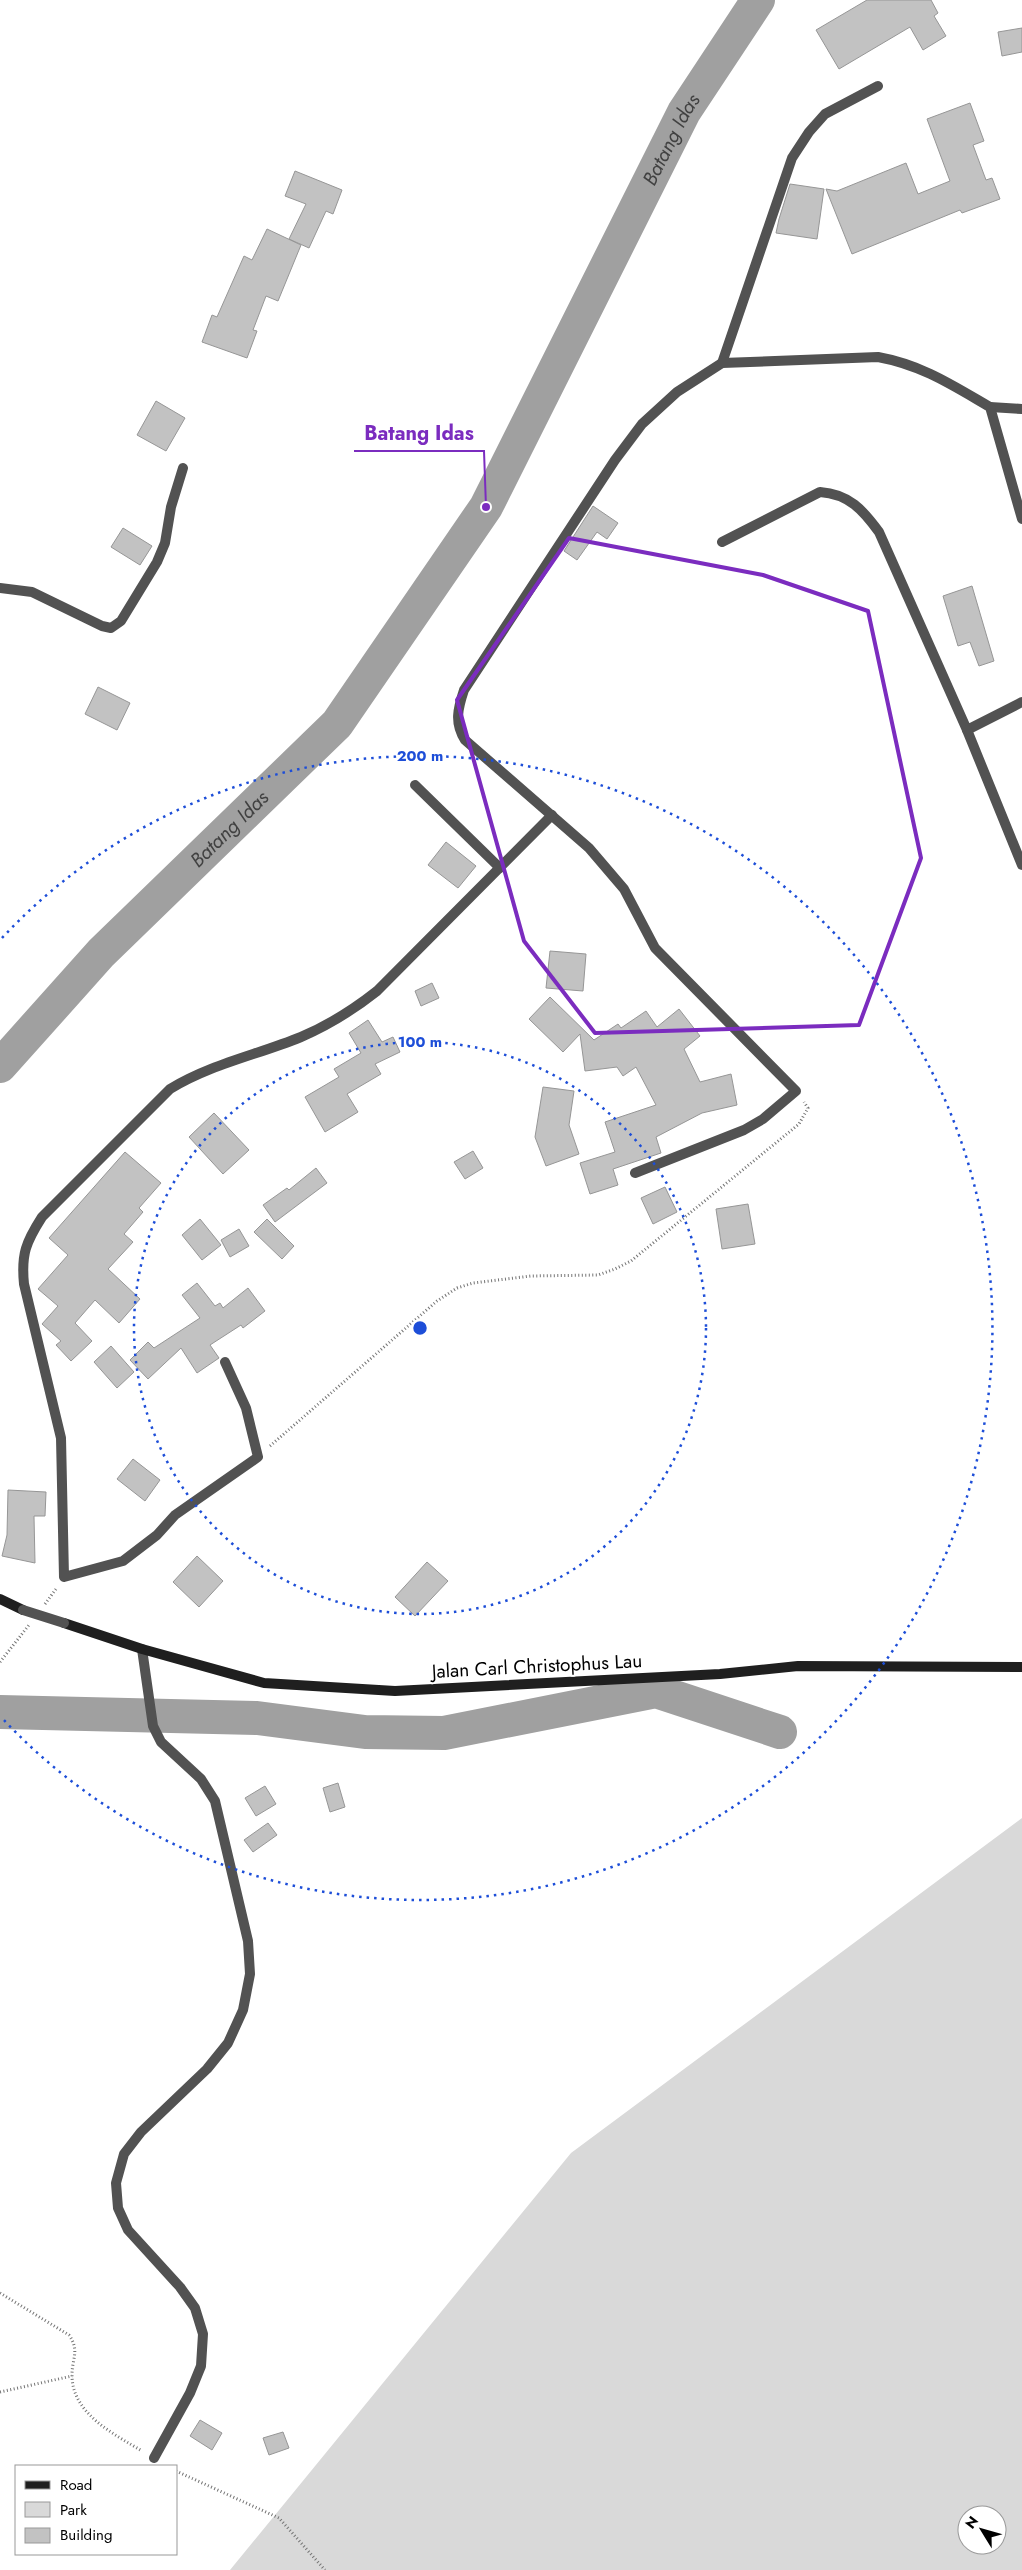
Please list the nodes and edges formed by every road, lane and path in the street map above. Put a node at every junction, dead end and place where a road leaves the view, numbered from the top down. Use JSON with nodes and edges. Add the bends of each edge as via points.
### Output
{"nodes":[{"id":1,"x":878,"y":86,"type":"dead end"},
{"id":2,"x":722,"y":363,"type":"junction"},
{"id":3,"x":990,"y":408,"type":"junction"},
{"id":4,"x":1022,"y":409,"type":"edge"},
{"id":5,"x":182,"y":468,"type":"dead end"},
{"id":6,"x":1022,"y":519,"type":"edge"},
{"id":7,"x":722,"y":542,"type":"dead end"},
{"id":8,"x":0,"y":588,"type":"edge"},
{"id":9,"x":1022,"y":702,"type":"edge"},
{"id":10,"x":967,"y":730,"type":"junction"},
{"id":11,"x":415,"y":785,"type":"dead end"},
{"id":12,"x":552,"y":814,"type":"junction"},
{"id":13,"x":1022,"y":865,"type":"edge"},
{"id":14,"x":500,"y":868,"type":"junction"},
{"id":15,"x":796,"y":1091,"type":"junction"},
{"id":16,"x":635,"y":1173,"type":"dead end"},
{"id":17,"x":225,"y":1362,"type":"dead end"},
{"id":18,"x":258,"y":1457,"type":"junction"},
{"id":19,"x":0,"y":1599,"type":"edge"},
{"id":20,"x":142,"y":1649,"type":"junction"},
{"id":21,"x":1022,"y":1668,"type":"edge"},
{"id":22,"x":0,"y":2293,"type":"edge"},
{"id":23,"x":72,"y":2376,"type":"junction"},
{"id":24,"x":0,"y":2392,"type":"edge"},
{"id":25,"x":154,"y":2458,"type":"joint"},
{"id":26,"x":178,"y":2472,"type":"edge"},
{"id":27,"x":325,"y":2570,"type":"edge"}],
"edges":[{"from":1,"to":2,"type":"street","via":[[825,114],[792,158]]},
{"from":2,"to":3,"type":"street","via":[[878,357],[929,372]]},
{"from":2,"to":12,"type":"street","via":[[676,392],[642,424],[570,527],[464,690],[456,719],[465,740]]},
{"from":3,"to":4,"type":"street"},
{"from":3,"to":6,"type":"street"},
{"from":5,"to":8,"type":"street","via":[[165,544],[121,621],[112,628],[32,592]]},
{"from":7,"to":10,"type":"street","via":[[820,492],[834,493],[852,501],[879,532]]},
{"from":9,"to":10,"type":"street"},
{"from":10,"to":13,"type":"street"},
{"from":11,"to":14,"type":"street"},
{"from":12,"to":14,"type":"street"},
{"from":12,"to":15,"type":"street","via":[[589,848],[624,889],[655,948]]},
{"from":14,"to":18,"type":"street","via":[[357,1007],[301,1037],[215,1066],[170,1089],[42,1217],[27,1241],[22,1263],[24,1284],[61,1438],[64,1577],[123,1561],[157,1535],[175,1514]]},
{"from":15,"to":16,"type":"street","via":[[763,1119],[744,1130]]},
{"from":15,"to":18,"type":"path","via":[[808,1108],[799,1124],[631,1260],[598,1275],[531,1276],[457,1288],[437,1301]]},
{"from":17,"to":18,"type":"street","via":[[246,1408]]},
{"from":19,"to":20,"type":"street","name":"Jalan Carl Christophus Lau","bridge":true,"via":[[23,1610]]},
{"from":20,"to":21,"type":"street","name":"Jalan Carl Christophus Lau","via":[[264,1683],[395,1692],[720,1674],[798,1666]]},
{"from":20,"to":25,"type":"street","via":[[153,1726],[162,1742],[201,1779],[215,1802],[248,1941],[250,1974],[244,2010],[228,2043],[207,2069],[141,2132],[124,2154],[116,2183],[118,2208],[128,2230],[180,2287],[195,2308],[203,2334],[201,2366]]},
{"from":22,"to":23,"type":"path","via":[[69,2334],[75,2344]]},
{"from":23,"to":24,"type":"path"},
{"from":23,"to":25,"type":"path","via":[[78,2398],[92,2417],[105,2429]]},
{"from":26,"to":27,"type":"path","via":[[280,2518]]}]}
